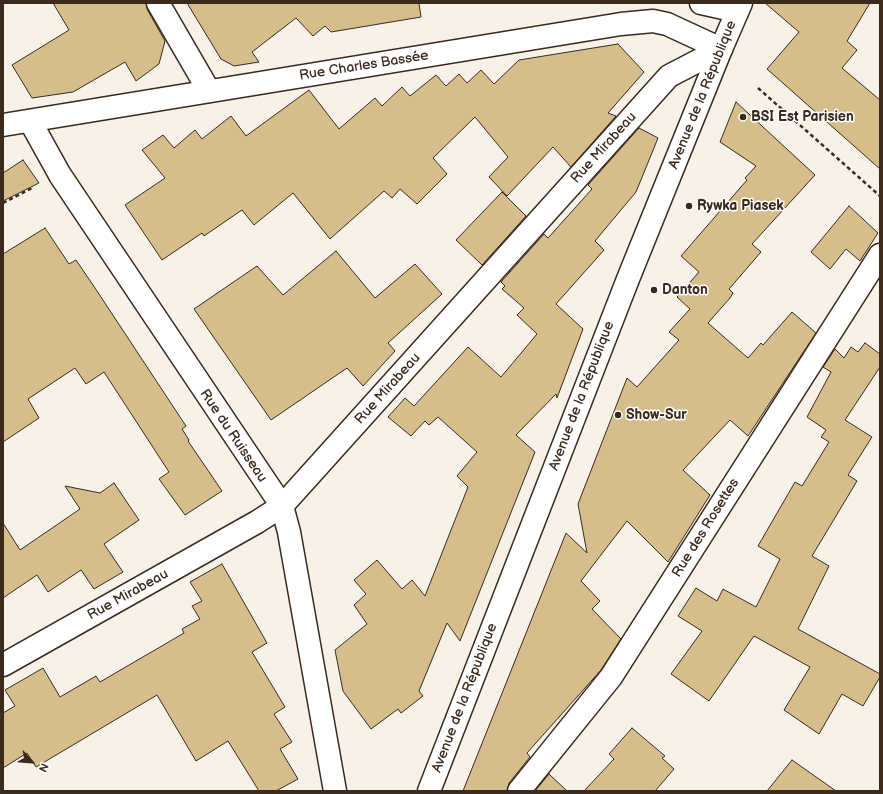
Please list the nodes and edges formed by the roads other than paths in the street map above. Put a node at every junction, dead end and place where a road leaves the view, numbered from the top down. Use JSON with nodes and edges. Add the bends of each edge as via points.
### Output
{"nodes":[{"id":1,"x":158,"y":3,"type":"edge"},
{"id":2,"x":702,"y":3,"type":"edge"},
{"id":3,"x":739,"y":7,"type":"edge"},
{"id":4,"x":689,"y":34,"type":"junction"},
{"id":5,"x":721,"y":49,"type":"junction"},
{"id":6,"x":209,"y":91,"type":"junction"},
{"id":7,"x":30,"y":121,"type":"junction"},
{"id":8,"x":3,"y":125,"type":"edge"},
{"id":9,"x":880,"y":255,"type":"edge"},
{"id":10,"x":282,"y":506,"type":"junction"},
{"id":11,"x":3,"y":665,"type":"edge"},
{"id":12,"x":334,"y":791,"type":"edge"},
{"id":13,"x":429,"y":791,"type":"edge"},
{"id":14,"x":519,"y":791,"type":"edge"}],
"edges":[{"from":1,"to":6,"type":"street"},
{"from":2,"to":3,"type":"street"},
{"from":2,"to":4,"type":"street"},
{"from":3,"to":5,"type":"street","name":"Avenue de la République"},
{"from":4,"to":5,"type":"street","name":"Rue Charles Bassée"},
{"from":4,"to":6,"type":"street","name":"Rue Charles Bassée","via":[[661,22],[621,24]]},
{"from":5,"to":10,"type":"street","name":"Rue Mirabeau","via":[[668,76]]},
{"from":5,"to":13,"type":"street","name":"Avenue de la République","via":[[622,294]]},
{"from":6,"to":7,"type":"street","name":"Rue Charles Bassée"},
{"from":7,"to":8,"type":"street","name":"Rue Charles Bassée"},
{"from":7,"to":10,"type":"street","name":"Rue du Ruisseau","via":[[60,175]]},
{"from":9,"to":14,"type":"street","name":"Rue des Rosettes","via":[[611,677]]},
{"from":10,"to":11,"type":"street","name":"Rue Mirabeau"},
{"from":10,"to":12,"type":"street","name":"Rue du Ruisseau","via":[[289,532]]}]}
